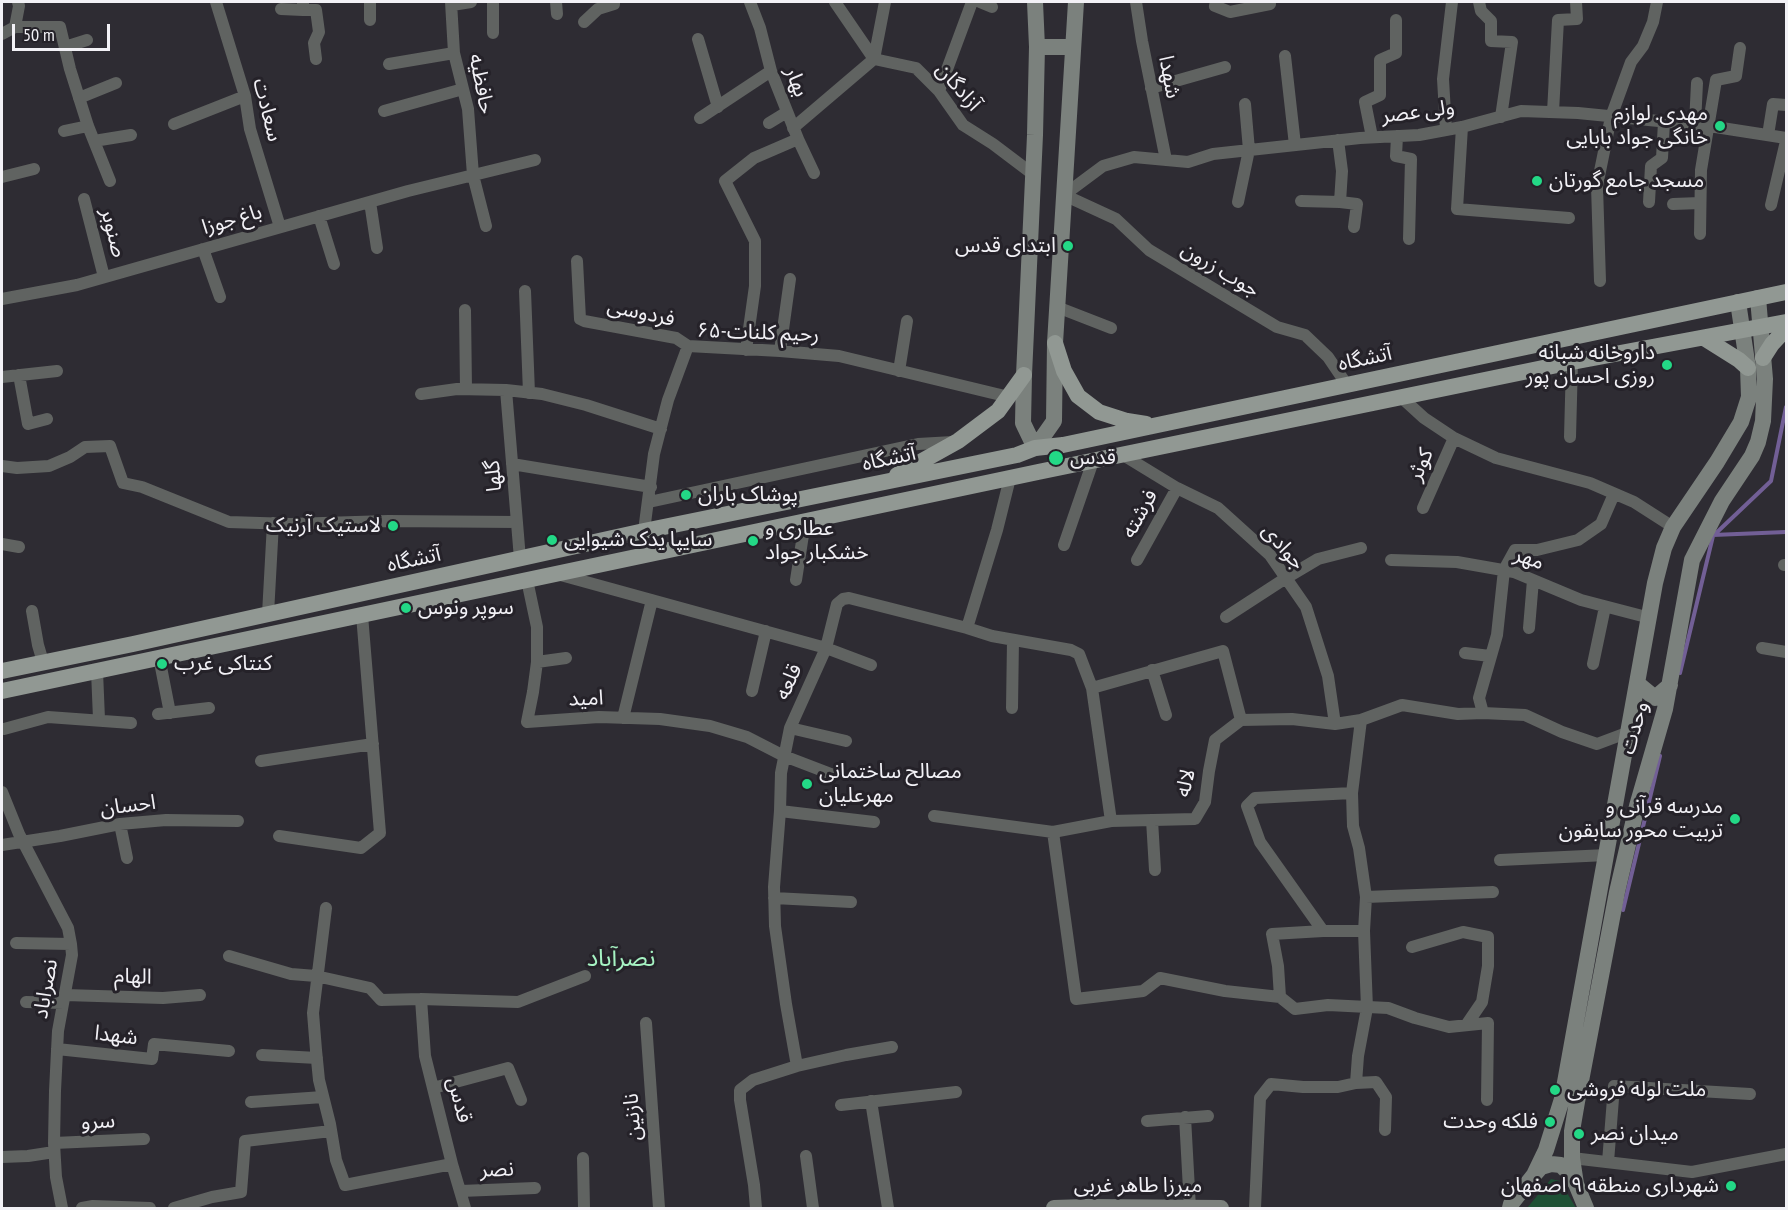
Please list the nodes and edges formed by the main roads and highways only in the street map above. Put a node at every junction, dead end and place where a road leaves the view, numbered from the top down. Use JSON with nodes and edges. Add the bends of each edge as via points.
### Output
{"nodes":[{"id":1,"x":1035,"y":2,"type":"edge"},
{"id":2,"x":1076,"y":2,"type":"edge"},
{"id":3,"x":1037,"y":47,"type":"junction"},
{"id":4,"x":1073,"y":47,"type":"junction"},
{"id":5,"x":1028,"y":267,"type":"junction"},
{"id":6,"x":1059,"y":268,"type":"junction"},
{"id":7,"x":1786,"y":292,"type":"edge"},
{"id":8,"x":1758,"y":298,"type":"junction"},
{"id":9,"x":1738,"y":302,"type":"junction"},
{"id":10,"x":1786,"y":322,"type":"edge"},
{"id":11,"x":1760,"y":327,"type":"junction"},
{"id":12,"x":1786,"y":329,"type":"edge"},
{"id":13,"x":1742,"y":330,"type":"junction"},
{"id":14,"x":1704,"y":338,"type":"junction"},
{"id":15,"x":1055,"y":343,"type":"junction"},
{"id":16,"x":1762,"y":358,"type":"junction"},
{"id":17,"x":1748,"y":368,"type":"junction"},
{"id":18,"x":1024,"y":375,"type":"junction"},
{"id":19,"x":1158,"y":425,"type":"junction"},
{"id":20,"x":1035,"y":448,"type":"junction"},
{"id":21,"x":1038,"y":472,"type":"junction"},
{"id":22,"x":881,"y":483,"type":"junction"},
{"id":23,"x":334,"y":600,"type":"junction"},
{"id":24,"x":339,"y":620,"type":"junction"},
{"id":25,"x":2,"y":670,"type":"edge"},
{"id":26,"x":1638,"y":684,"type":"junction"},
{"id":27,"x":1670,"y":685,"type":"junction"},
{"id":28,"x":2,"y":691,"type":"edge"},
{"id":29,"x":1630,"y":728,"type":"junction"},
{"id":30,"x":1659,"y":732,"type":"junction"},
{"id":31,"x":1534,"y":1175,"type":"junction"},
{"id":32,"x":1576,"y":1184,"type":"junction"},
{"id":33,"x":1182,"y":1208,"type":"edge"},
{"id":34,"x":1054,"y":1209,"type":"edge"},
{"id":35,"x":1221,"y":1209,"type":"edge"},
{"id":36,"x":1510,"y":1209,"type":"edge"},
{"id":37,"x":1587,"y":1209,"type":"edge"}],
"edges":[{"from":1,"to":3,"type":"main road"},
{"from":2,"to":4,"type":"main road"},
{"from":3,"to":4,"type":"main road"},
{"from":3,"to":5,"type":"main road"},
{"from":4,"to":6,"type":"main road"},
{"from":5,"to":6,"type":"main road","via":[[1044,278],[1054,275]]},
{"from":5,"to":18,"type":"main road"},
{"from":6,"to":15,"type":"main road"},
{"from":7,"to":8,"type":"main road","name":"آتشگاه"},
{"from":8,"to":9,"type":"main road","name":"آتشگاه"},
{"from":8,"to":11,"type":"main road","name":"وحدت"},
{"from":9,"to":13,"type":"main road","name":"وحدت"},
{"from":9,"to":19,"type":"main road","name":"آتشگاه"},
{"from":10,"to":11,"type":"main road","name":"آتشگاه"},
{"from":11,"to":13,"type":"main road","name":"آتشگاه"},
{"from":11,"to":16,"type":"main road","name":"وحدت"},
{"from":12,"to":16,"type":"main road"},
{"from":13,"to":14,"type":"main road","name":"آتشگاه"},
{"from":13,"to":17,"type":"main road","name":"وحدت"},
{"from":14,"to":17,"type":"main road"},
{"from":14,"to":21,"type":"main road","name":"آتشگاه"},
{"from":15,"to":19,"type":"main road","via":[[1078,396],[1099,412]]},
{"from":15,"to":20,"type":"main road","via":[[1054,420]]},
{"from":16,"to":27,"type":"main road","name":"وحدت","via":[[1765,407],[1758,442],[1692,560]]},
{"from":17,"to":26,"type":"main road","name":"وحدت","via":[[1749,397],[1741,422],[1673,526],[1664,548]]},
{"from":18,"to":20,"type":"main road","via":[[1023,423]]},
{"from":18,"to":22,"type":"main road","via":[[998,411],[958,441]]},
{"from":19,"to":20,"type":"main road","name":"آتشگاه"},
{"from":20,"to":21,"type":"main road"},
{"from":20,"to":22,"type":"main road","name":"آتشگاه"},
{"from":21,"to":24,"type":"main road","name":"آتشگاه"},
{"from":22,"to":23,"type":"main road","name":"آتشگاه"},
{"from":23,"to":24,"type":"main road"},
{"from":23,"to":25,"type":"main road","name":"آتشگاه"},
{"from":24,"to":28,"type":"main road","name":"آتشگاه"},
{"from":26,"to":27,"type":"main road","via":[[1654,698]]},
{"from":26,"to":29,"type":"main road","name":"وحدت"},
{"from":27,"to":30,"type":"main road","name":"وحدت"},
{"from":29,"to":30,"type":"main road","via":[[1644,715],[1654,718]]},
{"from":29,"to":31,"type":"main road","name":"وحدت","via":[[1562,1100]]},
{"from":30,"to":32,"type":"main road","name":"وحدت","via":[[1617,892],[1576,1102],[1572,1131]]},
{"from":31,"to":32,"type":"main road","via":[[1541,1167],[1561,1165]]},
{"from":31,"to":36,"type":"main road"},
{"from":32,"to":37,"type":"main road"},
{"from":33,"to":34,"type":"main road","name":"میرزا طاهر غربی"},
{"from":33,"to":35,"type":"main road","name":"میرزا طاهر غربی"}]}
